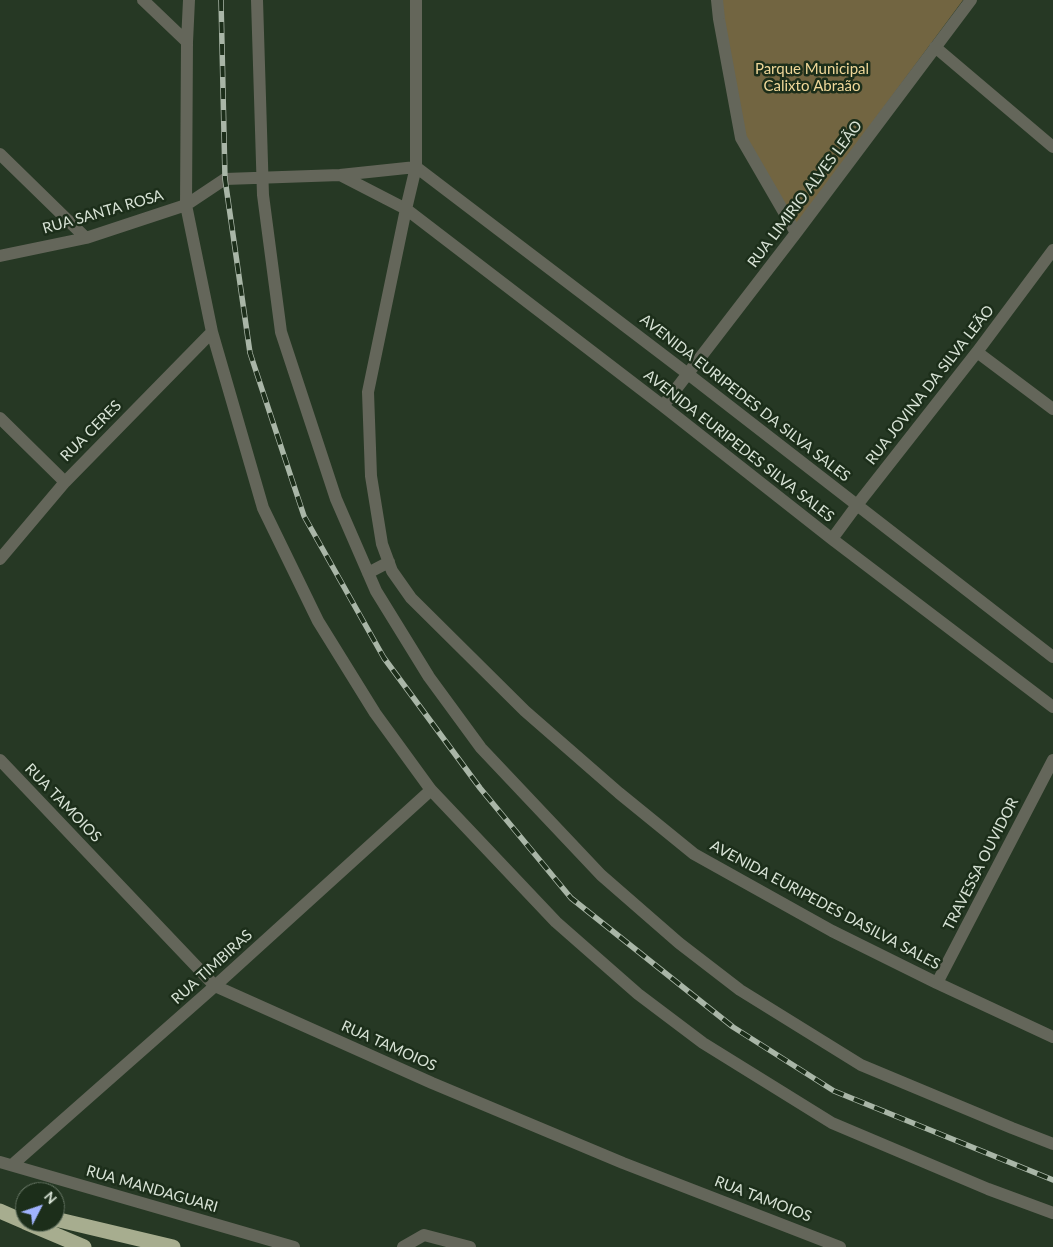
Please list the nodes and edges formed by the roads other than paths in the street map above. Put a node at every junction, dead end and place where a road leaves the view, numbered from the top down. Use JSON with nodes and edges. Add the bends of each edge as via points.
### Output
{"nodes":[{"id":1,"x":143,"y":0,"type":"edge"},
{"id":2,"x":189,"y":0,"type":"edge"},
{"id":3,"x":257,"y":0,"type":"edge"},
{"id":4,"x":416,"y":0,"type":"edge"},
{"id":5,"x":717,"y":0,"type":"edge"},
{"id":6,"x":971,"y":0,"type":"edge"},
{"id":7,"x":187,"y":42,"type":"junction"},
{"id":8,"x":935,"y":47,"type":"junction"},
{"id":9,"x":1053,"y":147,"type":"edge"},
{"id":10,"x":0,"y":154,"type":"edge"},
{"id":11,"x":416,"y":166,"type":"junction"},
{"id":12,"x":340,"y":175,"type":"junction"},
{"id":13,"x":262,"y":178,"type":"junction"},
{"id":14,"x":186,"y":205,"type":"junction"},
{"id":15,"x":406,"y":209,"type":"junction"},
{"id":16,"x":796,"y":233,"type":"junction"},
{"id":17,"x":86,"y":238,"type":"junction"},
{"id":18,"x":1053,"y":250,"type":"edge"},
{"id":19,"x":0,"y":256,"type":"edge"},
{"id":20,"x":212,"y":332,"type":"junction"},
{"id":21,"x":977,"y":352,"type":"junction"},
{"id":22,"x":688,"y":374,"type":"junction"},
{"id":23,"x":663,"y":406,"type":"junction"},
{"id":24,"x":1053,"y":409,"type":"edge"},
{"id":25,"x":0,"y":418,"type":"edge"},
{"id":26,"x":65,"y":482,"type":"junction"},
{"id":27,"x":857,"y":505,"type":"junction"},
{"id":28,"x":832,"y":539,"type":"junction"},
{"id":29,"x":0,"y":559,"type":"edge"},
{"id":30,"x":389,"y":562,"type":"junction"},
{"id":31,"x":368,"y":573,"type":"junction"},
{"id":32,"x":1053,"y":657,"type":"edge"},
{"id":33,"x":1053,"y":707,"type":"edge"},
{"id":34,"x":0,"y":760,"type":"edge"},
{"id":35,"x":1053,"y":760,"type":"edge"},
{"id":36,"x":431,"y":790,"type":"junction"},
{"id":37,"x":937,"y":983,"type":"junction"},
{"id":38,"x":215,"y":986,"type":"junction"},
{"id":39,"x":1053,"y":1037,"type":"edge"},
{"id":40,"x":1053,"y":1144,"type":"edge"},
{"id":41,"x":6,"y":1164,"type":"edge"},
{"id":42,"x":0,"y":1206,"type":"edge"},
{"id":43,"x":15,"y":1210,"type":"edge"},
{"id":44,"x":0,"y":1211,"type":"edge"},
{"id":45,"x":1053,"y":1213,"type":"edge"},
{"id":46,"x":15,"y":1218,"type":"edge"},
{"id":47,"x":65,"y":1221,"type":"edge"},
{"id":48,"x":49,"y":1232,"type":"edge"},
{"id":49,"x":84,"y":1247,"type":"edge"},
{"id":50,"x":173,"y":1247,"type":"edge"},
{"id":51,"x":294,"y":1247,"type":"edge"},
{"id":52,"x":403,"y":1247,"type":"edge"},
{"id":53,"x":470,"y":1247,"type":"edge"},
{"id":54,"x":840,"y":1247,"type":"edge"}],
"edges":[{"from":1,"to":7,"type":"street"},
{"from":2,"to":7,"type":"street"},
{"from":3,"to":13,"type":"street"},
{"from":4,"to":11,"type":"street","name":"AVENIDA EURIPEDES DASILVA SALES"},
{"from":5,"to":16,"type":"street","via":[[741,138]]},
{"from":6,"to":8,"type":"street","name":"RUA LIMIRIO ALVES LEÃO"},
{"from":7,"to":14,"type":"street"},
{"from":8,"to":9,"type":"street"},
{"from":8,"to":16,"type":"street","name":"RUA LIMIRIO ALVES LEÃO"},
{"from":10,"to":17,"type":"street"},
{"from":11,"to":12,"type":"street","name":"RUA SANTA ROSA"},
{"from":11,"to":15,"type":"street","name":"AVENIDA EURIPEDES DASILVA SALES"},
{"from":11,"to":22,"type":"street","name":"AVENIDA EURIPEDES DA SILVA SALES"},
{"from":12,"to":13,"type":"street","name":"RUA SANTA ROSA"},
{"from":12,"to":15,"type":"street","name":"AVENIDA EURIPEDES SILVA SALES"},
{"from":13,"to":14,"type":"street","name":"RUA SANTA ROSA","via":[[225,179]]},
{"from":13,"to":31,"type":"street","via":[[281,332],[336,499]]},
{"from":14,"to":17,"type":"street","name":"RUA SANTA ROSA"},
{"from":14,"to":20,"type":"street"},
{"from":15,"to":23,"type":"street","name":"AVENIDA EURIPEDES SILVA SALES"},
{"from":15,"to":30,"type":"street","name":"AVENIDA EURIPEDES DASILVA SALES","via":[[368,392],[371,476],[382,544]]},
{"from":16,"to":22,"type":"street","name":"RUA LIMIRIO ALVES LEÃO"},
{"from":17,"to":19,"type":"street","name":"RUA SANTA ROSA"},
{"from":18,"to":21,"type":"street","name":"RUA JOVINA DA SILVA LEÃO"},
{"from":20,"to":26,"type":"street","name":"RUA CERES"},
{"from":20,"to":36,"type":"street","via":[[263,508],[318,621],[375,713]]},
{"from":21,"to":24,"type":"street"},
{"from":21,"to":27,"type":"street","name":"RUA JOVINA DA SILVA LEÃO"},
{"from":22,"to":23,"type":"street","name":"RUA LIMIRIO ALVES LEÃO"},
{"from":22,"to":27,"type":"street","name":"AVENIDA EURIPEDES DA SILVA SALES"},
{"from":23,"to":28,"type":"street","name":"AVENIDA EURIPEDES SILVA SALES"},
{"from":25,"to":26,"type":"street"},
{"from":26,"to":29,"type":"street","name":"RUA CERES"},
{"from":27,"to":28,"type":"street","name":"RUA JOVINA DA SILVA LEÃO"},
{"from":27,"to":32,"type":"street","name":"AVENIDA EURIPEDES DA SILVA SALES"},
{"from":28,"to":33,"type":"street","name":"AVENIDA EURIPEDES SILVA SALES"},
{"from":30,"to":31,"type":"street"},
{"from":30,"to":37,"type":"street","name":"AVENIDA EURIPEDES DASILVA SALES","via":[[411,598],[525,711],[619,794],[694,854],[832,931]]},
{"from":31,"to":40,"type":"street","via":[[429,677],[481,748],[600,875],[679,943],[740,990],[861,1064]]},
{"from":34,"to":38,"type":"street","name":"RUA TAMOIOS"},
{"from":35,"to":37,"type":"street","name":"TRAVESSA OUVIDOR"},
{"from":36,"to":38,"type":"street","name":"RUA TIMBIRAS"},
{"from":36,"to":45,"type":"street","via":[[556,922],[638,994],[703,1043],[832,1123]]},
{"from":37,"to":39,"type":"street","name":"AVENIDA EURIPEDES DASILVA SALES"},
{"from":38,"to":41,"type":"street","name":"RUA TIMBIRAS"},
{"from":38,"to":54,"type":"street","name":"RUA TAMOIOS","via":[[460,1095]]},
{"from":41,"to":51,"type":"street","name":"RUA MANDAGUARI"},
{"from":42,"to":43,"type":"highway"},
{"from":44,"to":46,"type":"highway"},
{"from":47,"to":50,"type":"highway"},
{"from":48,"to":49,"type":"highway"},
{"from":52,"to":53,"type":"street","via":[[424,1235]]}]}
